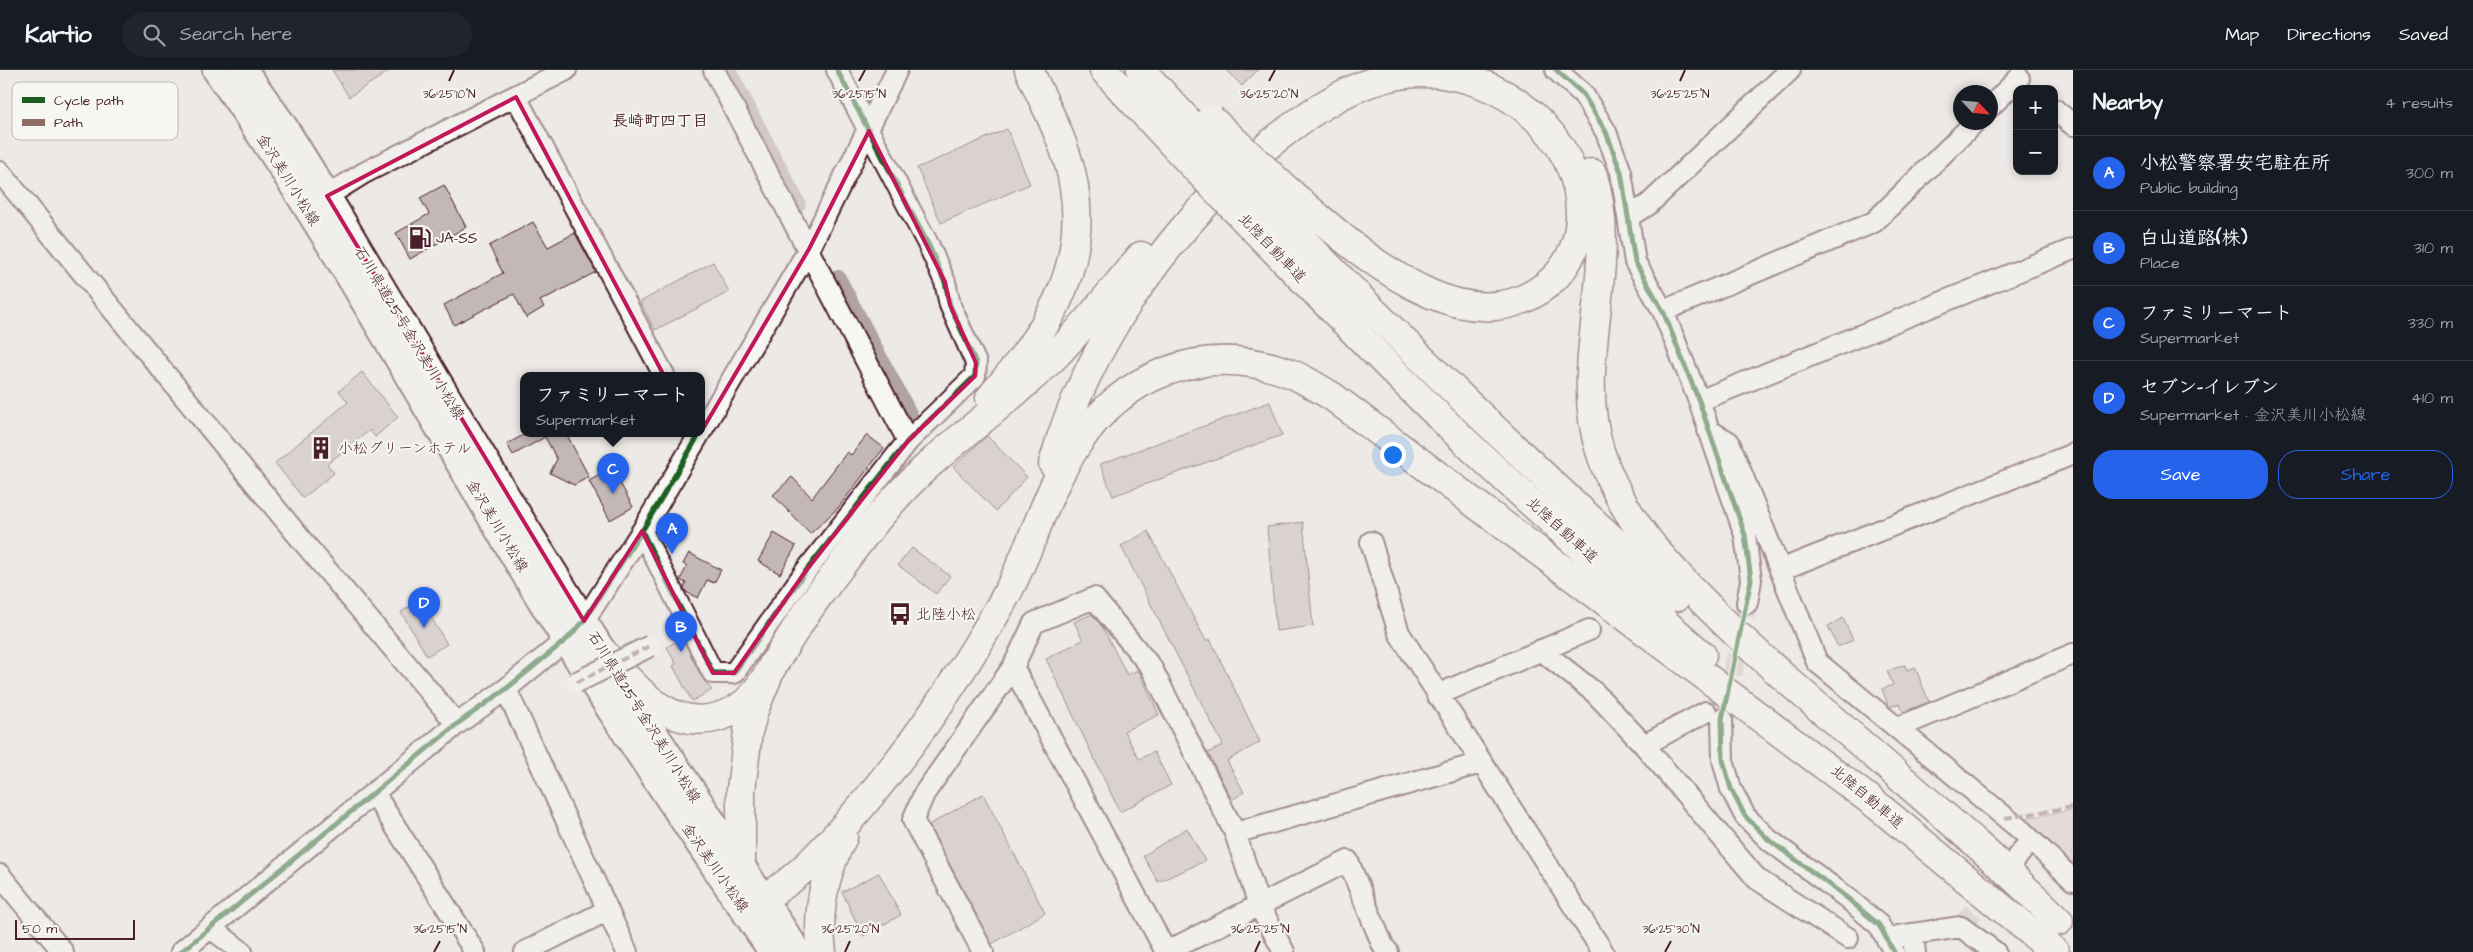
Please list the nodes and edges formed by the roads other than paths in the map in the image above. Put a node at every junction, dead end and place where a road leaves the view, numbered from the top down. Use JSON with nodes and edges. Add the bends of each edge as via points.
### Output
{"nodes":[{"id":1,"x":216,"y":70,"type":"edge"},
{"id":2,"x":244,"y":70,"type":"edge"},
{"id":3,"x":566,"y":70,"type":"edge"},
{"id":4,"x":714,"y":70,"type":"edge"},
{"id":5,"x":837,"y":70,"type":"edge"},
{"id":6,"x":898,"y":70,"type":"edge"},
{"id":7,"x":1029,"y":70,"type":"edge"},
{"id":8,"x":1104,"y":70,"type":"edge"},
{"id":9,"x":1141,"y":70,"type":"edge"},
{"id":10,"x":1163,"y":70,"type":"edge"},
{"id":11,"x":1358,"y":70,"type":"edge"},
{"id":12,"x":1491,"y":70,"type":"edge"},
{"id":13,"x":1556,"y":70,"type":"edge"},
{"id":14,"x":1786,"y":72,"type":"edge"},
{"id":15,"x":2020,"y":79,"type":"edge"},
{"id":16,"x":516,"y":98,"type":"junction"},
{"id":17,"x":1998,"y":100,"type":"edge"},
{"id":18,"x":2058,"y":112,"type":"edge"},
{"id":19,"x":1204,"y":125,"type":"junction"},
{"id":20,"x":2073,"y":125,"type":"edge"},
{"id":21,"x":1966,"y":130,"type":"edge"},
{"id":22,"x":869,"y":131,"type":"junction"},
{"id":23,"x":0,"y":172,"type":"edge"},
{"id":24,"x":327,"y":196,"type":"junction"},
{"id":25,"x":1278,"y":197,"type":"junction"},
{"id":26,"x":1629,"y":216,"type":"junction"},
{"id":27,"x":809,"y":249,"type":"junction"},
{"id":28,"x":2073,"y":249,"type":"edge"},
{"id":29,"x":945,"y":282,"type":"junction"},
{"id":30,"x":1663,"y":311,"type":"junction"},
{"id":31,"x":989,"y":360,"type":"dead end"},
{"id":32,"x":662,"y":372,"type":"edge"},
{"id":33,"x":1699,"y":401,"type":"junction"},
{"id":34,"x":705,"y":424,"type":"edge"},
{"id":35,"x":1708,"y":430,"type":"junction"},
{"id":36,"x":697,"y":437,"type":"edge"},
{"id":37,"x":908,"y":441,"type":"junction"},
{"id":38,"x":2073,"y":454,"type":"edge"},
{"id":39,"x":932,"y":462,"type":"junction"},
{"id":40,"x":642,"y":531,"type":"junction"},
{"id":41,"x":1034,"y":536,"type":"junction"},
{"id":42,"x":1370,"y":542,"type":"dead end"},
{"id":43,"x":1780,"y":570,"type":"junction"},
{"id":44,"x":1747,"y":603,"type":"tunnel mouth"},
{"id":45,"x":576,"y":630,"type":"junction"},
{"id":46,"x":1589,"y":630,"type":"dead end"},
{"id":47,"x":650,"y":646,"type":"dead end"},
{"id":48,"x":1542,"y":650,"type":"junction"},
{"id":49,"x":603,"y":652,"type":"junction"},
{"id":50,"x":2073,"y":654,"type":"edge"},
{"id":51,"x":773,"y":664,"type":"junction"},
{"id":52,"x":1013,"y":666,"type":"junction"},
{"id":53,"x":577,"y":682,"type":"dead end"},
{"id":54,"x":506,"y":689,"type":"junction"},
{"id":55,"x":1437,"y":695,"type":"junction"},
{"id":56,"x":457,"y":724,"type":"junction"},
{"id":57,"x":1897,"y":728,"type":"junction"},
{"id":58,"x":1644,"y":745,"type":"junction"},
{"id":59,"x":1481,"y":763,"type":"junction"},
{"id":60,"x":374,"y":793,"type":"junction"},
{"id":61,"x":861,"y":808,"type":"junction"},
{"id":62,"x":1882,"y":809,"type":"junction"},
{"id":63,"x":1235,"y":833,"type":"junction"},
{"id":64,"x":2031,"y":840,"type":"junction"},
{"id":65,"x":2017,"y":857,"type":"tunnel mouth"},
{"id":66,"x":741,"y":866,"type":"junction"},
{"id":67,"x":0,"y":875,"type":"edge"},
{"id":68,"x":2073,"y":880,"type":"edge"},
{"id":69,"x":734,"y":896,"type":"junction"},
{"id":70,"x":762,"y":896,"type":"junction"},
{"id":71,"x":1259,"y":905,"type":"junction"},
{"id":72,"x":608,"y":910,"type":"junction"},
{"id":73,"x":2066,"y":926,"type":"edge"},
{"id":74,"x":211,"y":928,"type":"junction"},
{"id":75,"x":1848,"y":938,"type":"dead end"},
{"id":76,"x":1914,"y":943,"type":"edge"},
{"id":77,"x":1891,"y":947,"type":"edge"},
{"id":78,"x":64,"y":952,"type":"edge"},
{"id":79,"x":181,"y":952,"type":"edge"},
{"id":80,"x":242,"y":952,"type":"edge"},
{"id":81,"x":475,"y":952,"type":"edge"},
{"id":82,"x":525,"y":952,"type":"edge"},
{"id":83,"x":627,"y":952,"type":"edge"},
{"id":84,"x":772,"y":952,"type":"edge"},
{"id":85,"x":798,"y":952,"type":"edge"},
{"id":86,"x":822,"y":952,"type":"edge"},
{"id":87,"x":983,"y":952,"type":"edge"},
{"id":88,"x":1166,"y":952,"type":"edge"},
{"id":89,"x":1284,"y":952,"type":"edge"},
{"id":90,"x":1388,"y":952,"type":"edge"},
{"id":91,"x":1603,"y":952,"type":"edge"},
{"id":92,"x":1995,"y":952,"type":"edge"},
{"id":93,"x":2056,"y":952,"type":"edge"}],
"edges":[{"from":1,"to":45,"type":"main road","name":"金沢美川小松線","via":[[272,151],[361,296],[521,567]]},
{"from":2,"to":24,"type":"main road","name":"石川県道25号金沢美川小松線"},
{"from":3,"to":16,"type":"street"},
{"from":4,"to":27,"type":"street"},
{"from":5,"to":22,"type":"street"},
{"from":6,"to":22,"type":"street"},
{"from":7,"to":39,"type":"highway","via":[[1063,149],[1074,186],[1076,240],[1071,268],[1063,292],[1032,343],[991,398]]},
{"from":8,"to":62,"type":"highway","name":"北陸自動車道","bridge":true,"via":[[1354,332],[1457,433],[1583,550]]},
{"from":9,"to":19,"type":"highway","name":"北陸自動車道"},
{"from":10,"to":19,"type":"highway"},
{"from":11,"to":39,"type":"highway","via":[[1320,88],[1293,106],[1220,168],[1191,197],[1060,351],[995,411]]},
{"from":12,"to":73,"type":"highway","via":[[1533,93],[1555,112],[1574,134],[1597,188],[1601,253],[1590,380],[1592,416],[1599,450],[1612,482],[1648,542],[1752,649],[1999,862]]},
{"from":13,"to":26,"type":"street","via":[[1583,94],[1606,132],[1621,172]]},
{"from":14,"to":26,"type":"street","via":[[1648,205]]},
{"from":15,"to":17,"type":"street"},
{"from":16,"to":24,"type":"street","via":[[364,173]]},
{"from":16,"to":32,"type":"street"},
{"from":18,"to":20,"type":"street"},
{"from":19,"to":25,"type":"highway","name":"北陸自動車道","bridge":true},
{"from":21,"to":30,"type":"street","via":[[1874,222]]},
{"from":22,"to":27,"type":"street"},
{"from":22,"to":29,"type":"street"},
{"from":23,"to":56,"type":"street"},
{"from":24,"to":45,"type":"main road","name":"石川県道25号金沢美川小松線"},
{"from":25,"to":41,"type":"highway","via":[[1404,281],[1459,304],[1483,307],[1507,305],[1529,297],[1549,284],[1564,268],[1575,248],[1580,228],[1577,184],[1556,139],[1539,120],[1497,90],[1449,74],[1422,72],[1369,83],[1341,95],[1261,151],[1206,205],[1144,278],[1100,351],[1077,398],[1055,456]]},
{"from":25,"to":73,"type":"highway","name":"北陸自動車道","via":[[1370,310],[1606,534],[1733,647]]},
{"from":26,"to":30,"type":"street","via":[[1635,262]]},
{"from":27,"to":34,"type":"street"},
{"from":27,"to":37,"type":"street"},
{"from":28,"to":33,"type":"street"},
{"from":29,"to":31,"type":"street","via":[[967,314]]},
{"from":29,"to":37,"type":"street","via":[[950,305],[976,363],[975,376]]},
{"from":30,"to":33,"type":"street"},
{"from":33,"to":35,"type":"street"},
{"from":35,"to":43,"type":"street","via":[[1729,442]]},
{"from":35,"to":44,"type":"street","via":[[1745,536],[1751,580]]},
{"from":36,"to":40,"type":"street"},
{"from":37,"to":40,"type":"street","via":[[794,587],[734,673],[713,673]]},
{"from":38,"to":43,"type":"street"},
{"from":39,"to":51,"type":"highway","via":[[895,498],[867,532],[807,610]]},
{"from":40,"to":45,"type":"street"},
{"from":41,"to":61,"type":"highway","via":[[1005,597],[940,705]]},
{"from":41,"to":62,"type":"highway","via":[[1078,443],[1112,404],[1144,380],[1198,361],[1228,360],[1279,370],[1308,382],[1358,415]]},
{"from":42,"to":55,"type":"street","via":[[1399,632]]},
{"from":43,"to":57,"type":"street","via":[[1817,662]]},
{"from":45,"to":49,"type":"main road","name":"石川県道25号金沢美川小松線"},
{"from":45,"to":54,"type":"street"},
{"from":45,"to":69,"type":"main road","name":"金沢美川小松線","via":[[659,786]]},
{"from":46,"to":48,"type":"street"},
{"from":47,"to":53,"type":"street","bridge":true},
{"from":48,"to":55,"type":"street"},
{"from":48,"to":58,"type":"street","via":[[1595,693]]},
{"from":49,"to":51,"type":"highway","via":[[650,701],[666,711],[700,719],[716,718],[746,702]]},
{"from":49,"to":66,"type":"main road","name":"石川県道25号金沢美川小松線"},
{"from":50,"to":57,"type":"street"},
{"from":51,"to":66,"type":"highway","via":[[754,710],[745,750],[741,790]]},
{"from":52,"to":63,"type":"street","via":[[1034,623],[1094,598],[1151,667]]},
{"from":52,"to":87,"type":"street","via":[[924,794],[913,820]]},
{"from":52,"to":88,"type":"street"},
{"from":54,"to":56,"type":"street"},
{"from":54,"to":72,"type":"street"},
{"from":55,"to":59,"type":"street"},
{"from":56,"to":60,"type":"street"},
{"from":57,"to":64,"type":"street"},
{"from":58,"to":75,"type":"street","via":[[1757,879]]},
{"from":58,"to":77,"type":"street","via":[[1714,716],[1731,789],[1745,816],[1769,840],[1846,897],[1879,926]]},
{"from":59,"to":63,"type":"street"},
{"from":59,"to":91,"type":"street"},
{"from":60,"to":74,"type":"street"},
{"from":60,"to":81,"type":"street"},
{"from":61,"to":70,"type":"highway","via":[[798,873]]},
{"from":61,"to":86,"type":"highway","via":[[846,831],[828,872],[819,914]]},
{"from":62,"to":93,"type":"highway","name":"北陸自動車道"},
{"from":63,"to":71,"type":"street"},
{"from":64,"to":65,"type":"street"},
{"from":64,"to":68,"type":"street"},
{"from":66,"to":69,"type":"highway"},
{"from":66,"to":70,"type":"main road","name":"石川県道25号金沢美川小松線"},
{"from":67,"to":78,"type":"street"},
{"from":69,"to":70,"type":"highway"},
{"from":69,"to":84,"type":"main road","name":"金沢美川小松線"},
{"from":70,"to":85,"type":"main road","name":"石川県道25号金沢美川小松線"},
{"from":71,"to":88,"type":"street"},
{"from":71,"to":89,"type":"street"},
{"from":71,"to":90,"type":"street","via":[[1348,861]]},
{"from":72,"to":82,"type":"street"},
{"from":72,"to":83,"type":"street"},
{"from":74,"to":79,"type":"street"},
{"from":74,"to":80,"type":"street"},
{"from":76,"to":77,"type":"street","via":[[1899,936]]},
{"from":76,"to":92,"type":"street","via":[[1961,927]]}]}
